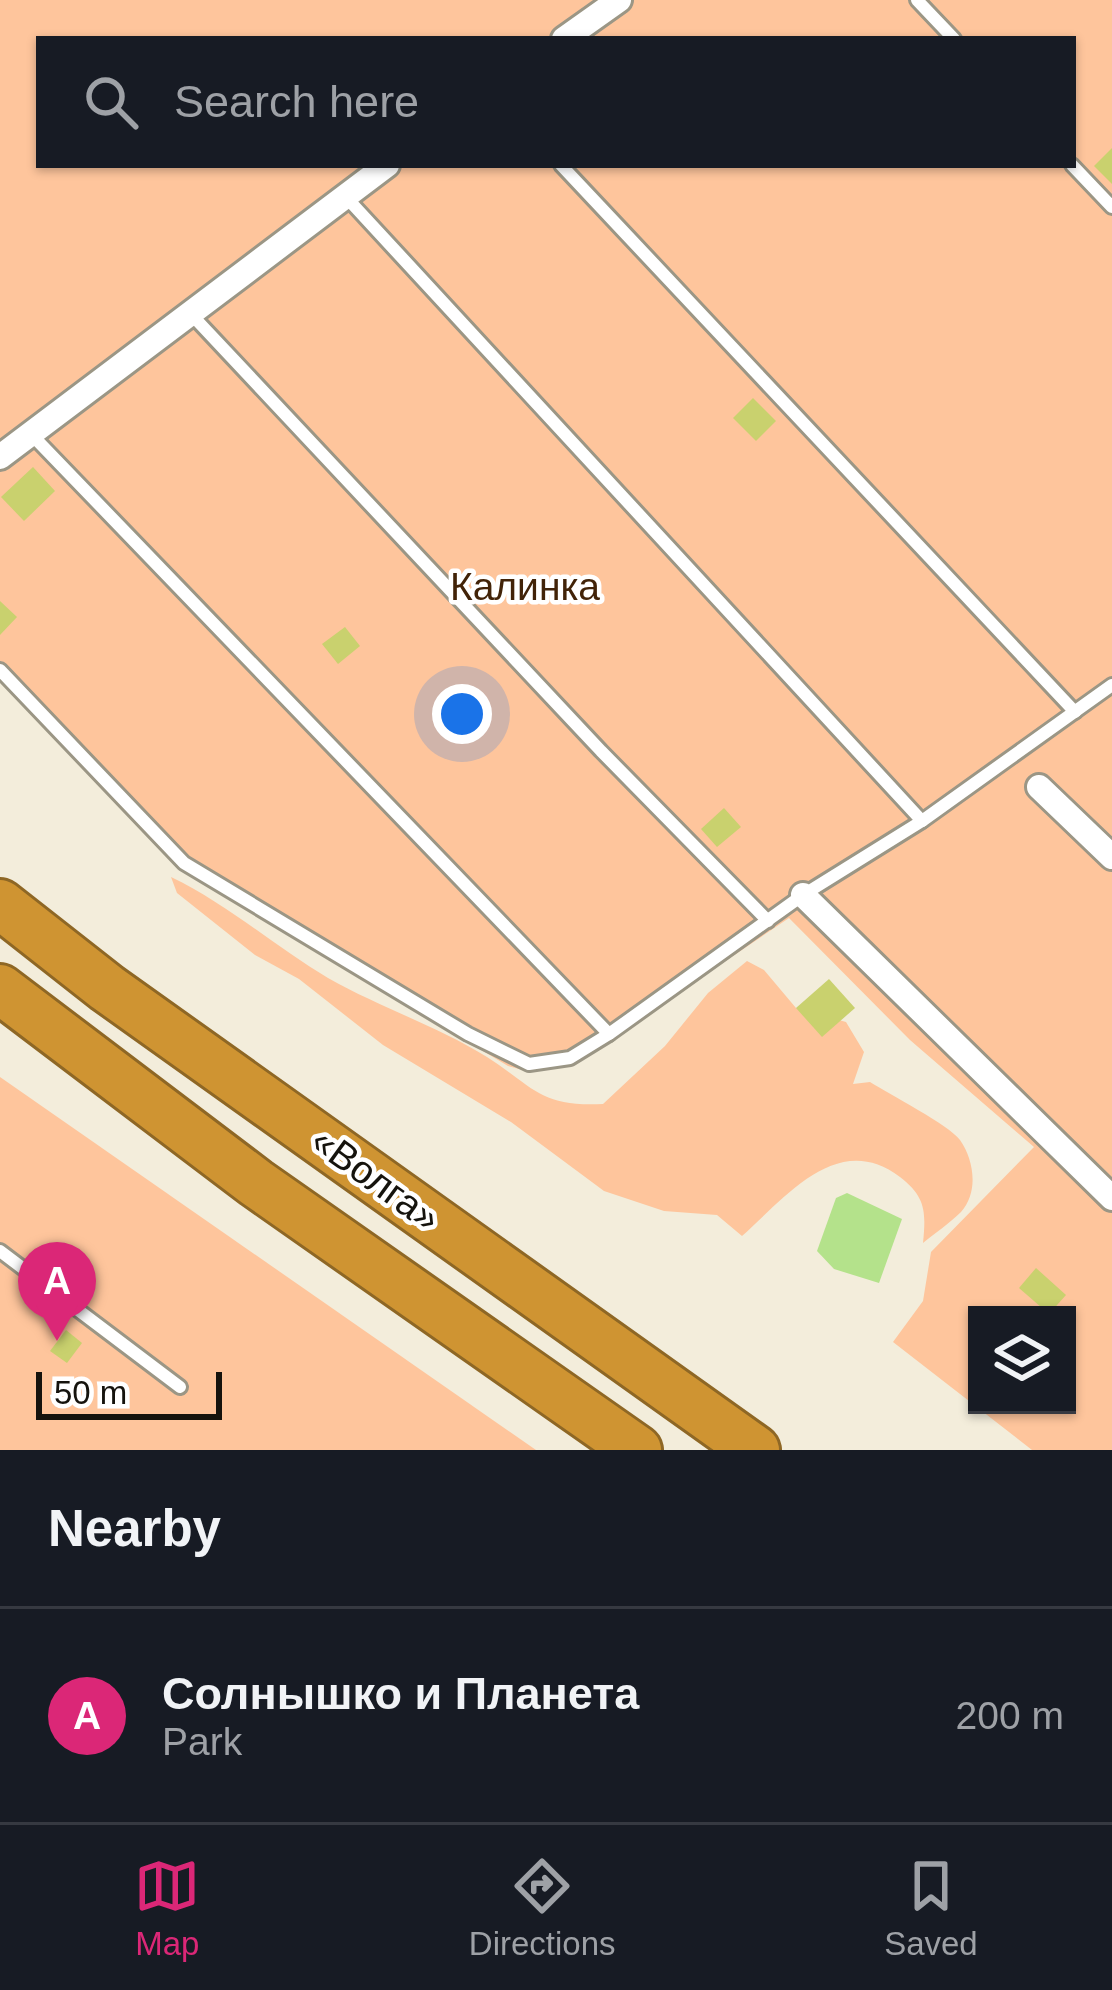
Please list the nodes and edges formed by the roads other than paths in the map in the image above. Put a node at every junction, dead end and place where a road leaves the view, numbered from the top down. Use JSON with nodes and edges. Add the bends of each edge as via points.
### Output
{"nodes":[{"id":1,"x":620,"y":0,"type":"edge"},
{"id":2,"x":917,"y":0,"type":"edge"},
{"id":3,"x":568,"y":36,"type":"edge"},
{"id":4,"x":951,"y":36,"type":"edge"},
{"id":5,"x":383,"y":168,"type":"edge"},
{"id":6,"x":564,"y":168,"type":"edge"},
{"id":7,"x":1075,"y":168,"type":"edge"},
{"id":8,"x":344,"y":195,"type":"junction"},
{"id":9,"x":1112,"y":207,"type":"edge"},
{"id":10,"x":189,"y":312,"type":"junction"},
{"id":11,"x":30,"y":433,"type":"junction"},
{"id":12,"x":0,"y":457,"type":"edge"},
{"id":13,"x":0,"y":670,"type":"edge"},
{"id":14,"x":1112,"y":685,"type":"edge"},
{"id":15,"x":1075,"y":712,"type":"junction"},
{"id":16,"x":1039,"y":787,"type":"dead end"},
{"id":17,"x":922,"y":820,"type":"junction"},
{"id":18,"x":1112,"y":857,"type":"edge"},
{"id":19,"x":803,"y":895,"type":"junction"},
{"id":20,"x":0,"y":904,"type":"edge"},
{"id":21,"x":768,"y":921,"type":"junction"},
{"id":22,"x":0,"y":989,"type":"edge"},
{"id":23,"x":609,"y":1034,"type":"junction"},
{"id":24,"x":1112,"y":1198,"type":"edge"},
{"id":25,"x":0,"y":1251,"type":"edge"},
{"id":26,"x":180,"y":1387,"type":"dead end"},
{"id":27,"x":637,"y":1450,"type":"edge"},
{"id":28,"x":755,"y":1450,"type":"edge"}],
"edges":[{"from":1,"to":3,"type":"street"},
{"from":2,"to":4,"type":"lane"},
{"from":5,"to":8,"type":"street"},
{"from":6,"to":15,"type":"lane"},
{"from":7,"to":9,"type":"lane"},
{"from":8,"to":10,"type":"street"},
{"from":8,"to":17,"type":"lane"},
{"from":10,"to":11,"type":"street"},
{"from":10,"to":21,"type":"lane"},
{"from":11,"to":12,"type":"street"},
{"from":11,"to":23,"type":"lane"},
{"from":13,"to":23,"type":"lane","via":[[184,863],[468,1034],[529,1064],[570,1058]]},
{"from":14,"to":15,"type":"lane"},
{"from":15,"to":17,"type":"lane"},
{"from":16,"to":18,"type":"street"},
{"from":17,"to":19,"type":"lane"},
{"from":19,"to":21,"type":"lane"},
{"from":19,"to":24,"type":"street"},
{"from":20,"to":28,"type":"highway","name":"«Волга»"},
{"from":21,"to":23,"type":"lane"},
{"from":22,"to":27,"type":"highway","name":"«Волга»","via":[[256,1184]]},
{"from":25,"to":26,"type":"lane"}]}
